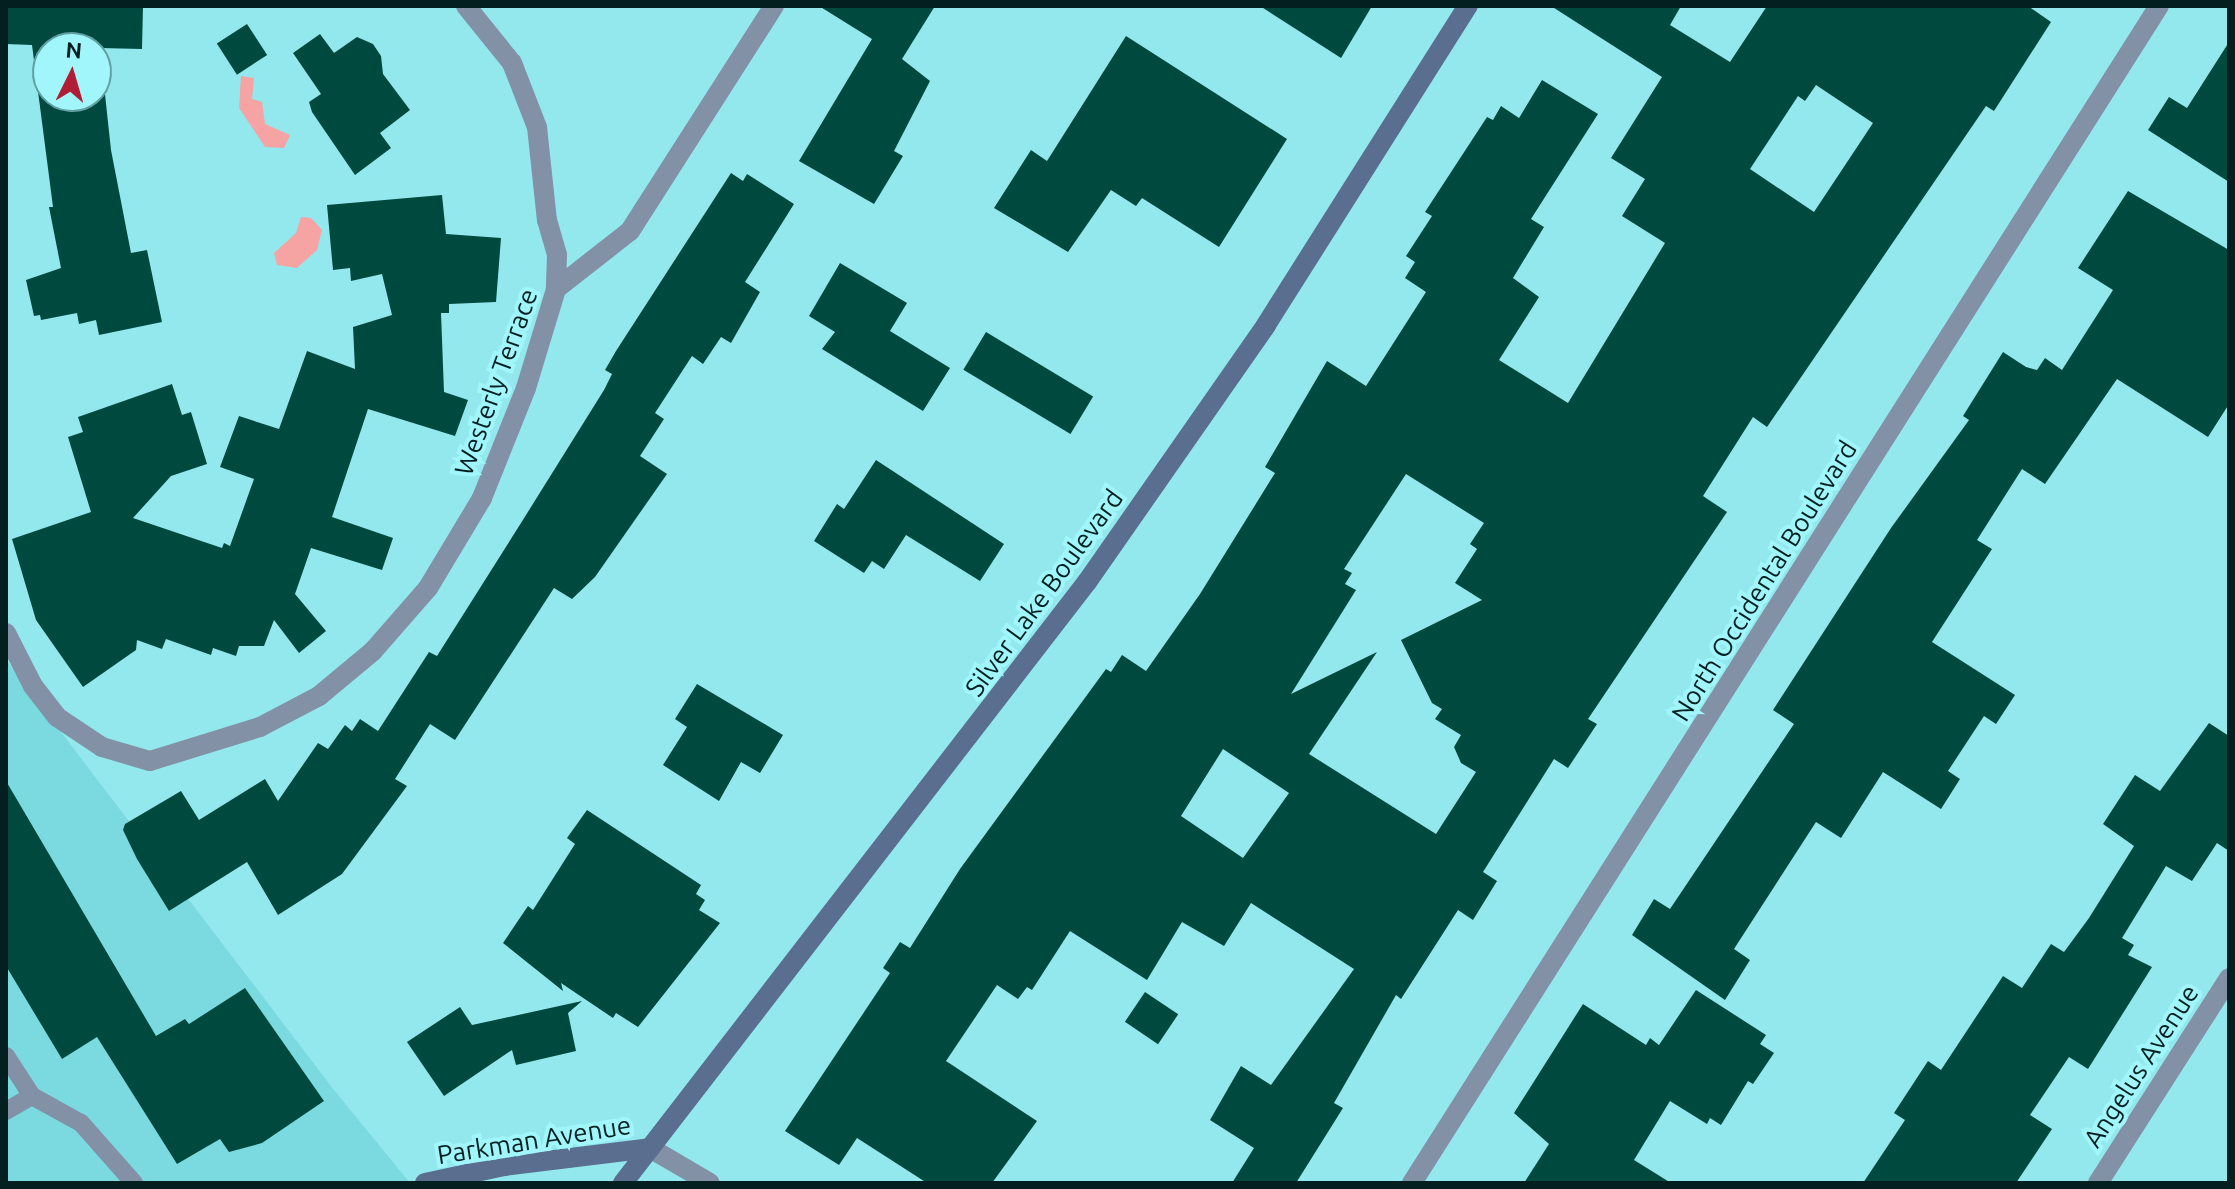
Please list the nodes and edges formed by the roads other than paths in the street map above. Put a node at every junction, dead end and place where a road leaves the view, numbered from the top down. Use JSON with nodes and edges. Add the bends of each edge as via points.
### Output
{"nodes":[{"id":1,"x":466,"y":6,"type":"edge"},
{"id":2,"x":774,"y":6,"type":"edge"},
{"id":3,"x":1468,"y":6,"type":"edge"},
{"id":4,"x":2159,"y":6,"type":"edge"},
{"id":5,"x":556,"y":289,"type":"junction"},
{"id":6,"x":6,"y":633,"type":"edge"},
{"id":7,"x":2229,"y":978,"type":"edge"},
{"id":8,"x":6,"y":1056,"type":"edge"},
{"id":9,"x":32,"y":1096,"type":"junction"},
{"id":10,"x":6,"y":1111,"type":"edge"},
{"id":11,"x":650,"y":1148,"type":"junction"},
{"id":12,"x":134,"y":1183,"type":"edge"},
{"id":13,"x":425,"y":1183,"type":"edge"},
{"id":14,"x":623,"y":1183,"type":"edge"},
{"id":15,"x":710,"y":1183,"type":"edge"},
{"id":16,"x":1412,"y":1183,"type":"edge"},
{"id":17,"x":2098,"y":1183,"type":"edge"}],
"edges":[{"from":1,"to":5,"type":"street","via":[[512,63],[537,127],[547,220],[557,255]]},
{"from":2,"to":5,"type":"street","name":"Westerly Terrace","via":[[630,231]]},
{"from":3,"to":11,"type":"main road","name":"Silver Lake Boulevard","via":[[1266,325],[1087,582]]},
{"from":4,"to":16,"type":"street","name":"North Occidental Boulevard"},
{"from":5,"to":6,"type":"street","name":"Westerly Terrace","via":[[526,388],[482,498],[428,588],[373,651],[319,696],[260,727],[150,761],[102,747],[57,717],[33,686]]},
{"from":7,"to":17,"type":"street","name":"Angelus Avenue"},
{"from":8,"to":9,"type":"lane"},
{"from":9,"to":10,"type":"lane"},
{"from":9,"to":12,"type":"lane","via":[[81,1123]]},
{"from":11,"to":13,"type":"main road","name":"Parkman Avenue","via":[[504,1166]]},
{"from":11,"to":14,"type":"main road","name":"Silver Lake Boulevard"},
{"from":11,"to":15,"type":"street"}]}
